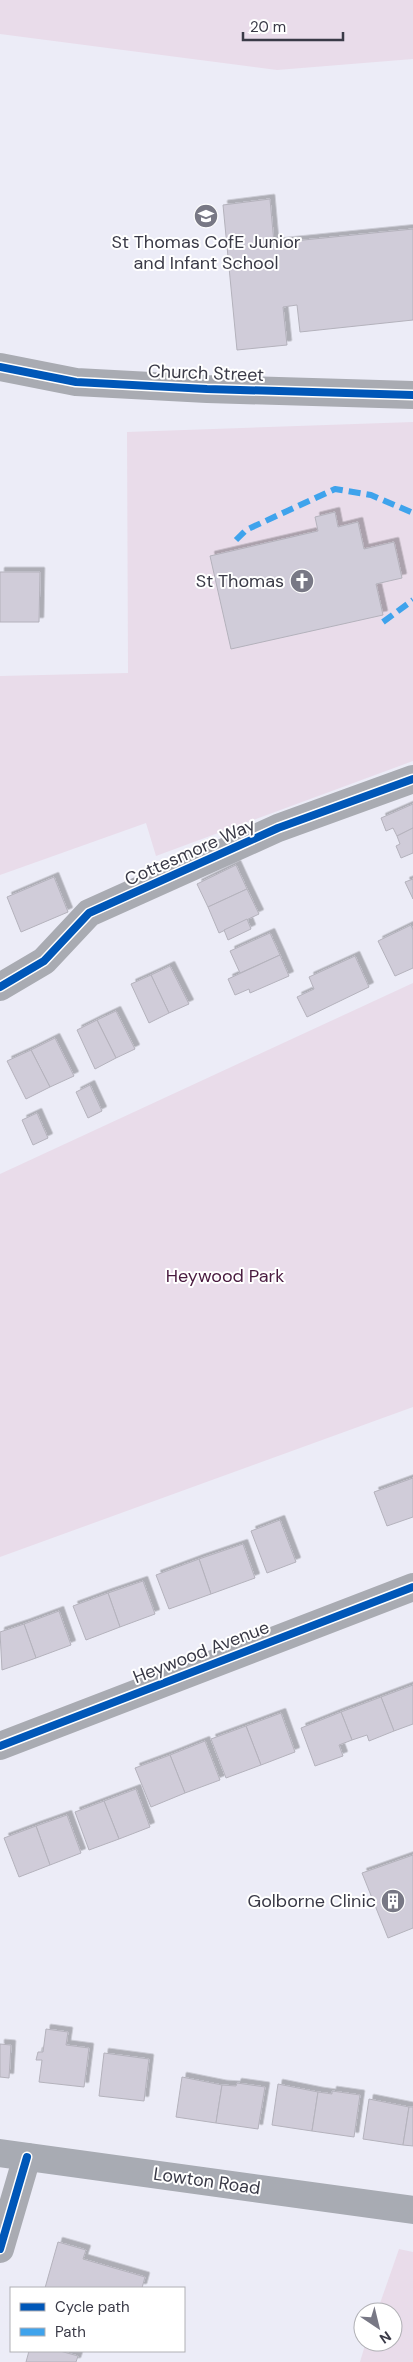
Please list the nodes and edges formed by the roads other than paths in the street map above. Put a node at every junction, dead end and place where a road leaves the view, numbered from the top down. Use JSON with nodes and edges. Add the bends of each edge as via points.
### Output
{"nodes":[{"id":1,"x":0,"y":367,"type":"edge"},
{"id":2,"x":413,"y":395,"type":"edge"},
{"id":3,"x":413,"y":779,"type":"edge"},
{"id":4,"x":0,"y":987,"type":"edge"},
{"id":5,"x":413,"y":1587,"type":"edge"},
{"id":6,"x":0,"y":1746,"type":"edge"},
{"id":7,"x":0,"y":2153,"type":"edge"},
{"id":8,"x":27,"y":2157,"type":"junction"},
{"id":9,"x":413,"y":2210,"type":"edge"},
{"id":10,"x":0,"y":2249,"type":"edge"}],
"edges":[{"from":1,"to":2,"type":"street","name":"Church Street","via":[[76,382],[207,390]]},
{"from":3,"to":4,"type":"street","name":"Cottesmore Way","via":[[278,828],[90,913],[44,961]]},
{"from":5,"to":6,"type":"street","name":"Heywood Avenue"},
{"from":7,"to":8,"type":"main road","name":"Lowton Road"},
{"from":8,"to":9,"type":"main road","name":"Lowton Road"},
{"from":8,"to":10,"type":"street"}]}
